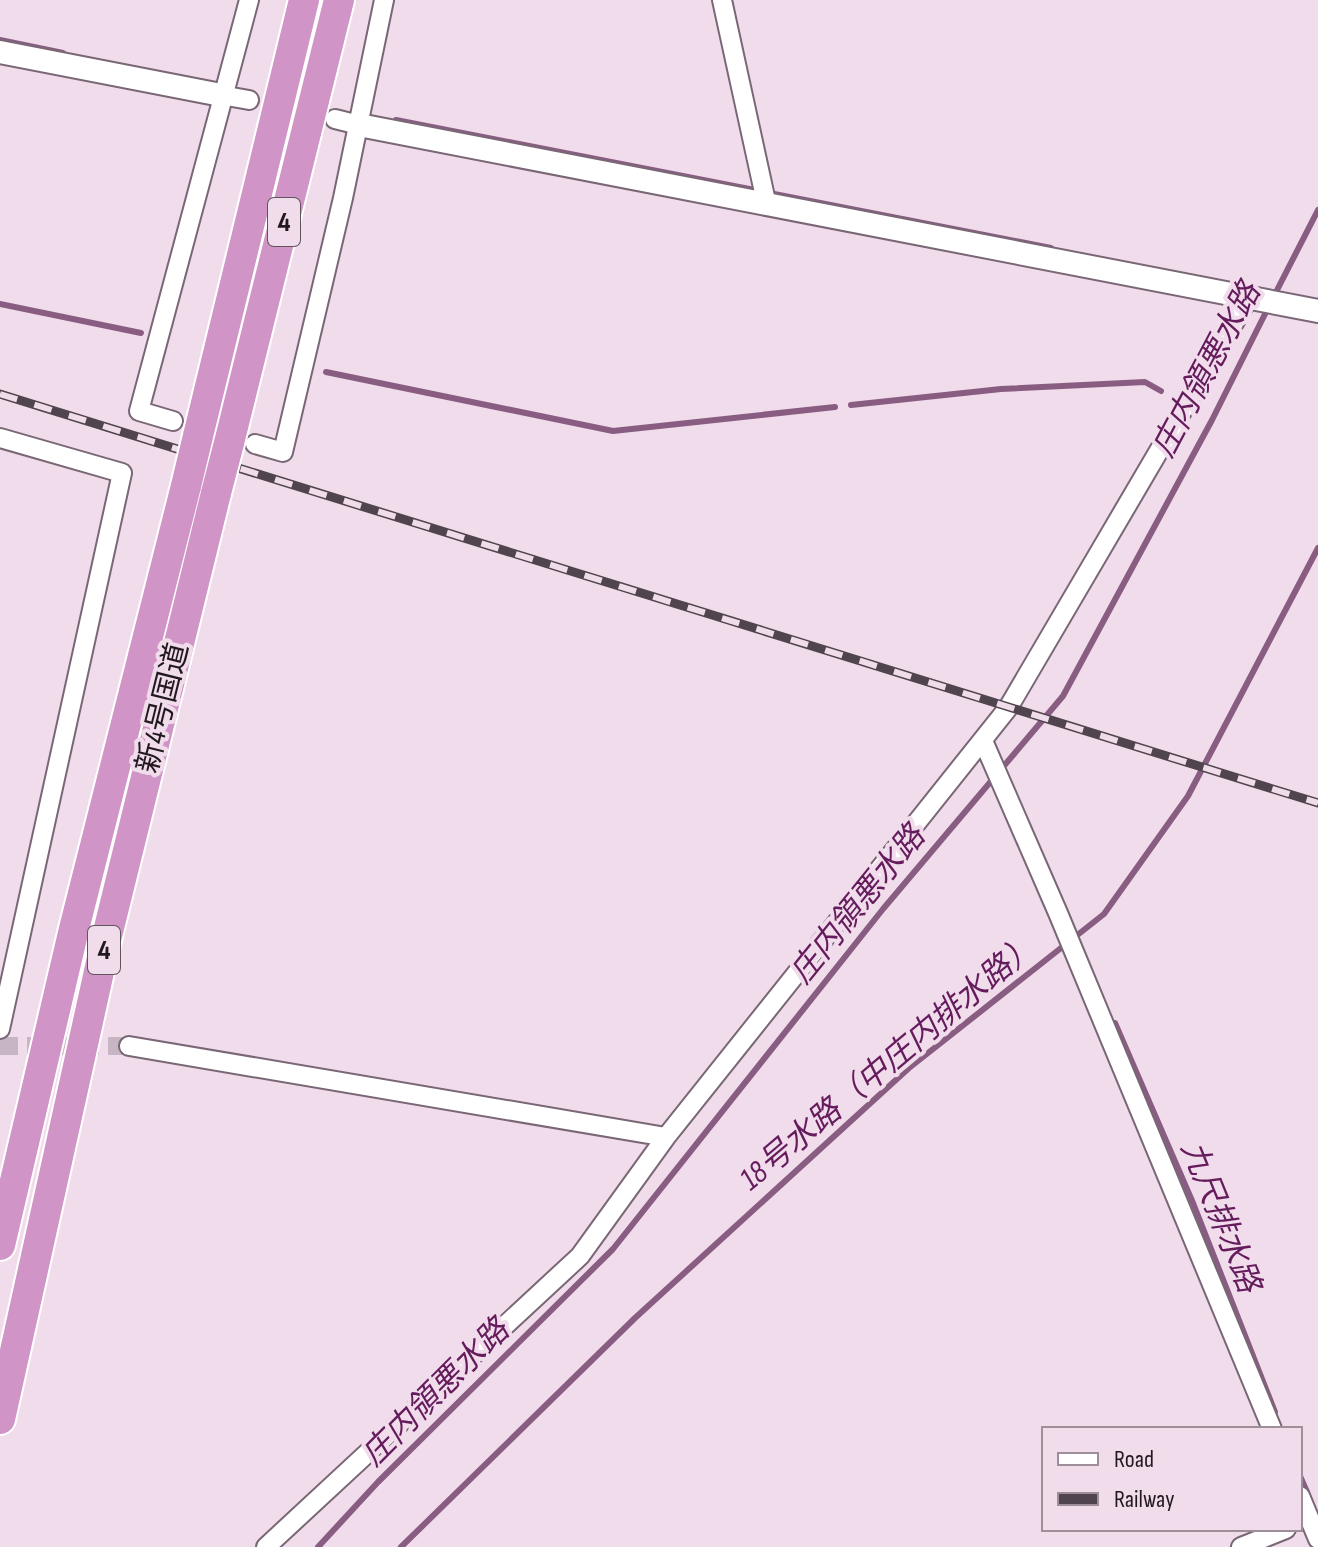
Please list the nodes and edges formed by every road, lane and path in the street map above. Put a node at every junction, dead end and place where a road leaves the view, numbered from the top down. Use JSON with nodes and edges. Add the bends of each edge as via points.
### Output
{"nodes":[{"id":1,"x":249,"y":0,"type":"edge"},
{"id":2,"x":304,"y":0,"type":"edge"},
{"id":3,"x":339,"y":0,"type":"edge"},
{"id":4,"x":384,"y":0,"type":"edge"},
{"id":5,"x":722,"y":0,"type":"edge"},
{"id":6,"x":0,"y":52,"type":"edge"},
{"id":7,"x":221,"y":95,"type":"junction"},
{"id":8,"x":249,"y":100,"type":"dead end"},
{"id":9,"x":335,"y":119,"type":"dead end"},
{"id":10,"x":359,"y":125,"type":"junction"},
{"id":11,"x":767,"y":205,"type":"junction"},
{"id":12,"x":1248,"y":299,"type":"junction"},
{"id":13,"x":1318,"y":311,"type":"edge"},
{"id":14,"x":186,"y":428,"type":"junction"},
{"id":15,"x":0,"y":438,"type":"edge"},
{"id":16,"x":242,"y":444,"type":"junction"},
{"id":17,"x":987,"y":751,"type":"junction"},
{"id":18,"x":0,"y":1029,"type":"edge"},
{"id":19,"x":129,"y":1046,"type":"tunnel mouth"},
{"id":20,"x":666,"y":1137,"type":"junction"},
{"id":21,"x":0,"y":1245,"type":"edge"},
{"id":22,"x":0,"y":1419,"type":"edge"},
{"id":23,"x":1271,"y":1427,"type":"edge"},
{"id":24,"x":1309,"y":1520,"type":"edge"},
{"id":25,"x":1281,"y":1531,"type":"edge"},
{"id":26,"x":1318,"y":1539,"type":"edge"},
{"id":27,"x":266,"y":1547,"type":"edge"},
{"id":28,"x":1241,"y":1547,"type":"edge"}],
"edges":[{"from":1,"to":7,"type":"street"},
{"from":2,"to":14,"type":"highway","name":"新4号国道","number":"4"},
{"from":3,"to":16,"type":"highway","name":"新4号国道","number":"4"},
{"from":4,"to":10,"type":"street"},
{"from":5,"to":11,"type":"street"},
{"from":6,"to":7,"type":"street"},
{"from":7,"to":8,"type":"street"},
{"from":7,"to":14,"type":"street","via":[[139,411]]},
{"from":9,"to":10,"type":"street"},
{"from":10,"to":11,"type":"street"},
{"from":10,"to":16,"type":"street","via":[[283,452]]},
{"from":11,"to":12,"type":"street"},
{"from":12,"to":13,"type":"street"},
{"from":12,"to":17,"type":"street"},
{"from":14,"to":21,"type":"highway","name":"新4号国道","number":"4","bridge":true,"via":[[186,486]]},
{"from":15,"to":18,"type":"street","via":[[122,473]]},
{"from":16,"to":22,"type":"highway","name":"新4号国道","number":"4","bridge":true,"via":[[216,493],[106,940]]},
{"from":17,"to":20,"type":"street"},
{"from":17,"to":23,"type":"street"},
{"from":19,"to":20,"type":"street"},
{"from":20,"to":27,"type":"street","via":[[580,1256]]},
{"from":24,"to":26,"type":"street"},
{"from":25,"to":28,"type":"street"}]}
